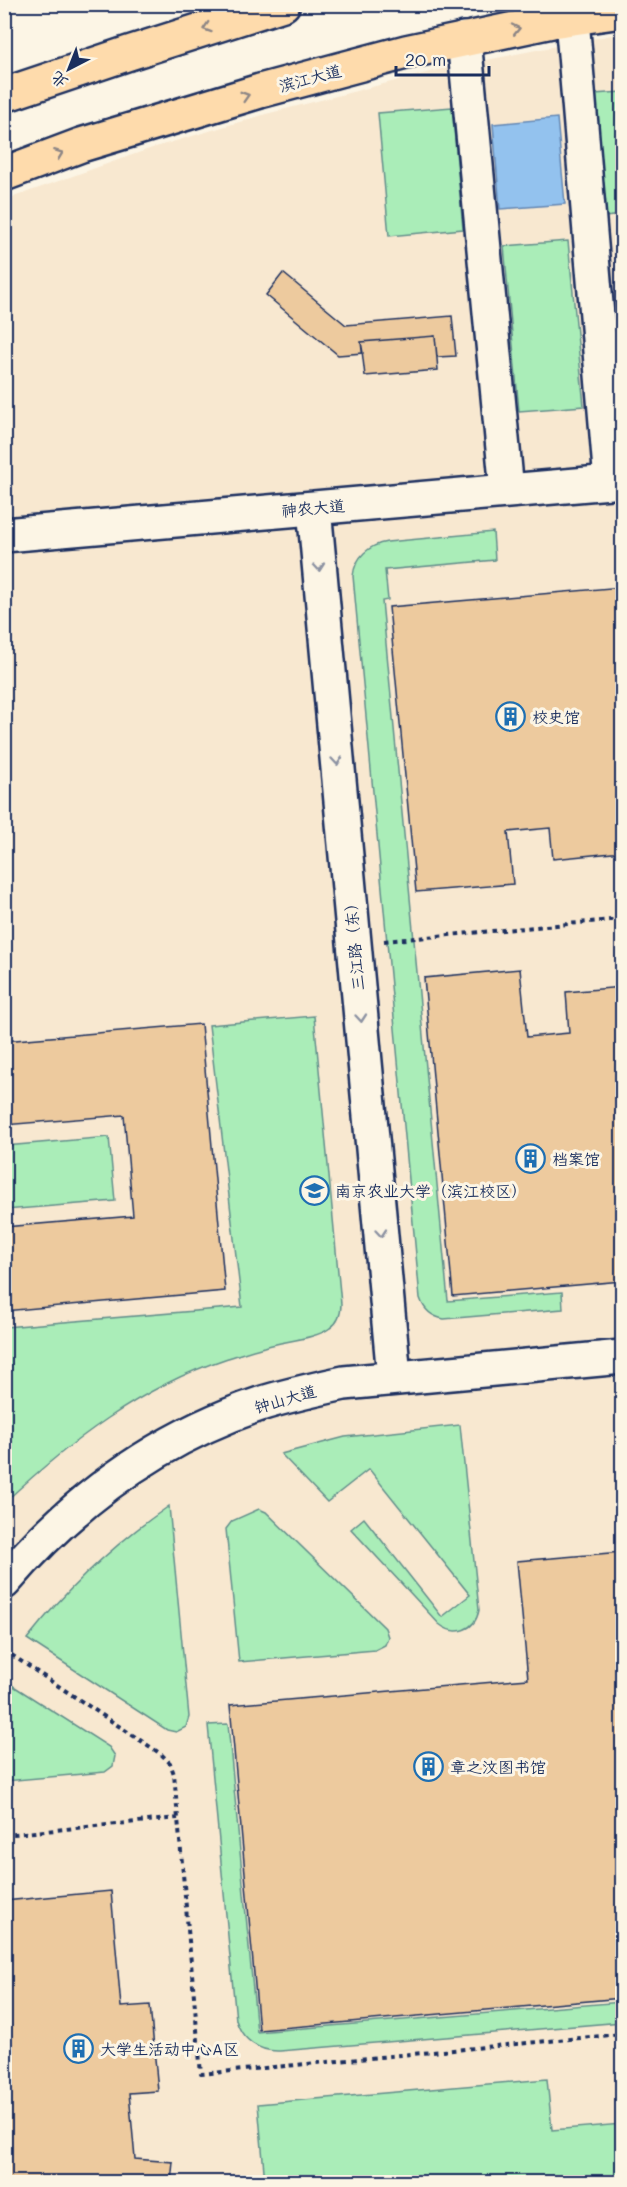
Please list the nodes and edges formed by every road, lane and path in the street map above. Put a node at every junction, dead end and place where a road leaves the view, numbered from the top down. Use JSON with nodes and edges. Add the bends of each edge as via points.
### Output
{"nodes":[{"id":1,"x":283,"y":4,"type":"edge"},
{"id":2,"x":622,"y":11,"type":"edge"},
{"id":3,"x":572,"y":19,"type":"junction"},
{"id":4,"x":464,"y":39,"type":"junction"},
{"id":5,"x":4,"y":95,"type":"edge"},
{"id":6,"x":4,"y":174,"type":"edge"},
{"id":7,"x":616,"y":482,"type":"edge"},
{"id":8,"x":507,"y":492,"type":"junction"},
{"id":9,"x":314,"y":508,"type":"junction"},
{"id":10,"x":4,"y":535,"type":"edge"},
{"id":11,"x":622,"y":919,"type":"edge"},
{"id":12,"x":354,"y":944,"type":"junction"},
{"id":13,"x":622,"y":1357,"type":"edge"},
{"id":14,"x":394,"y":1377,"type":"junction"},
{"id":15,"x":4,"y":1582,"type":"edge"},
{"id":16,"x":4,"y":1650,"type":"edge"},
{"id":17,"x":178,"y":1818,"type":"junction"},
{"id":18,"x":4,"y":1835,"type":"edge"},
{"id":19,"x":622,"y":2034,"type":"edge"}],
"edges":[{"from":1,"to":5,"type":"main road","one_way":true},
{"from":2,"to":3,"type":"main road","name":"滨江大道"},
{"from":4,"to":3,"type":"main road","name":"滨江大道","one_way":true},
{"from":3,"to":7,"type":"lane"},
{"from":6,"to":4,"type":"main road","name":"滨江大道","one_way":true,"via":[[81,145],[260,92]]},
{"from":4,"to":8,"type":"lane"},
{"from":7,"to":8,"type":"lane","name":"神农大道"},
{"from":8,"to":9,"type":"lane","name":"神农大道"},
{"from":9,"to":10,"type":"lane","name":"神农大道"},
{"from":9,"to":12,"type":"lane","name":"三江路（东）","one_way":true},
{"from":11,"to":12,"type":"path"},
{"from":12,"to":14,"type":"lane","name":"三江路（东）","one_way":true},
{"from":13,"to":14,"type":"lane","name":"钟山大道"},
{"from":14,"to":15,"type":"lane","name":"钟山大道","via":[[302,1392],[260,1404],[180,1438],[124,1472],[72,1512]]},
{"from":16,"to":17,"type":"path","via":[[165,1758],[174,1774]]},
{"from":17,"to":18,"type":"path"},
{"from":17,"to":19,"type":"path","via":[[201,2074]]}]}
